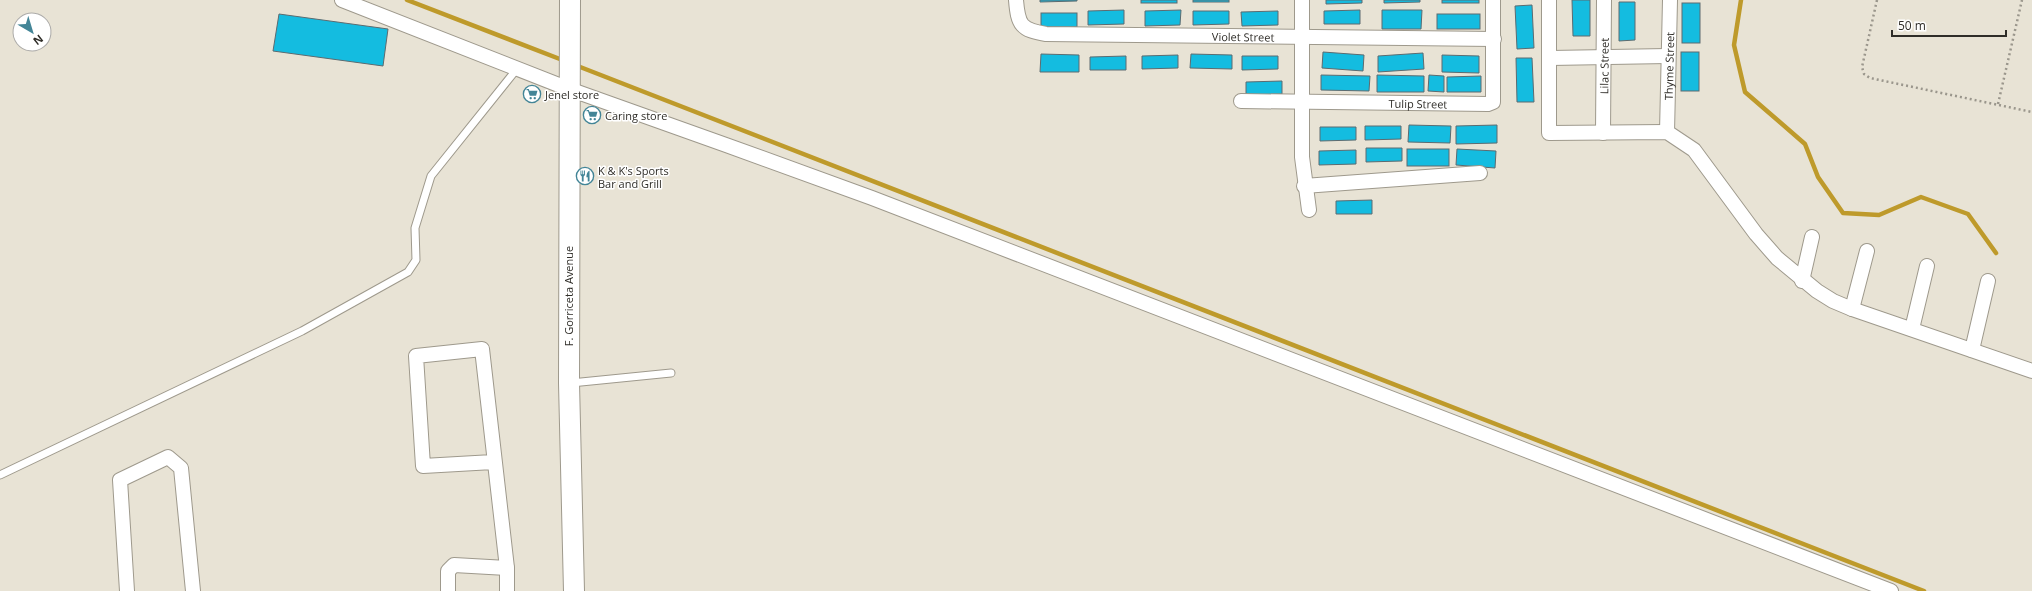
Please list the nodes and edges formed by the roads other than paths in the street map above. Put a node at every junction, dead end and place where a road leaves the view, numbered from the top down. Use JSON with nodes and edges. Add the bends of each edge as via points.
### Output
{"nodes":[{"id":1,"x":342,"y":0,"type":"edge"},
{"id":2,"x":570,"y":0,"type":"edge"},
{"id":3,"x":1016,"y":0,"type":"edge"},
{"id":4,"x":1302,"y":0,"type":"edge"},
{"id":5,"x":1493,"y":0,"type":"edge"},
{"id":6,"x":1549,"y":0,"type":"edge"},
{"id":7,"x":1604,"y":0,"type":"edge"},
{"id":8,"x":1670,"y":0,"type":"edge"},
{"id":9,"x":1302,"y":38,"type":"junction"},
{"id":10,"x":1494,"y":39,"type":"junction"},
{"id":11,"x":1668,"y":56,"type":"junction"},
{"id":12,"x":1604,"y":57,"type":"junction"},
{"id":13,"x":1550,"y":58,"type":"junction"},
{"id":14,"x":516,"y":70,"type":"junction"},
{"id":15,"x":569,"y":90,"type":"junction"},
{"id":16,"x":1241,"y":101,"type":"dead end"},
{"id":17,"x":1302,"y":101,"type":"junction"},
{"id":18,"x":1667,"y":132,"type":"junction"},
{"id":19,"x":1603,"y":133,"type":"junction"},
{"id":20,"x":1480,"y":173,"type":"dead end"},
{"id":21,"x":1304,"y":186,"type":"junction"},
{"id":22,"x":1309,"y":210,"type":"dead end"},
{"id":23,"x":1812,"y":237,"type":"dead end"},
{"id":24,"x":1867,"y":251,"type":"dead end"},
{"id":25,"x":1927,"y":266,"type":"dead end"},
{"id":26,"x":1802,"y":281,"type":"junction"},
{"id":27,"x":1988,"y":281,"type":"dead end"},
{"id":28,"x":1852,"y":309,"type":"junction"},
{"id":29,"x":1912,"y":330,"type":"junction"},
{"id":30,"x":1972,"y":350,"type":"junction"},
{"id":31,"x":2031,"y":368,"type":"edge"},
{"id":32,"x":671,"y":373,"type":"dead end"},
{"id":33,"x":569,"y":383,"type":"junction"},
{"id":34,"x":493,"y":462,"type":"junction"},
{"id":35,"x":0,"y":475,"type":"edge"},
{"id":36,"x":507,"y":568,"type":"junction"},
{"id":37,"x":127,"y":591,"type":"edge"},
{"id":38,"x":193,"y":591,"type":"edge"},
{"id":39,"x":448,"y":591,"type":"edge"},
{"id":40,"x":507,"y":591,"type":"edge"},
{"id":41,"x":574,"y":591,"type":"edge"},
{"id":42,"x":1891,"y":591,"type":"edge"}],
"edges":[{"from":1,"to":14,"type":"street"},
{"from":2,"to":15,"type":"main road","name":"F. Gorriceta Avenue"},
{"from":3,"to":9,"type":"street","name":"Violet Street","via":[[1017,19],[1022,25],[1028,31],[1046,34]]},
{"from":4,"to":9,"type":"street"},
{"from":5,"to":10,"type":"street","name":"Tulip Street"},
{"from":6,"to":13,"type":"street"},
{"from":7,"to":12,"type":"street","name":"Lilac Street"},
{"from":8,"to":11,"type":"street","name":"Thyme Street"},
{"from":9,"to":10,"type":"street","name":"Violet Street"},
{"from":9,"to":17,"type":"street"},
{"from":10,"to":17,"type":"street","name":"Tulip Street","via":[[1494,99],[1488,104]]},
{"from":11,"to":12,"type":"street"},
{"from":11,"to":18,"type":"street","name":"Thyme Street"},
{"from":12,"to":13,"type":"street"},
{"from":12,"to":19,"type":"street","name":"Lilac Street"},
{"from":13,"to":19,"type":"street","via":[[1549,133]]},
{"from":14,"to":15,"type":"street"},
{"from":14,"to":35,"type":"lane","via":[[431,176],[415,228],[416,260],[408,272],[302,331]]},
{"from":15,"to":33,"type":"main road","name":"F. Gorriceta Avenue"},
{"from":15,"to":42,"type":"street","via":[[872,198]]},
{"from":16,"to":17,"type":"street","name":"Tulip Street"},
{"from":17,"to":21,"type":"street"},
{"from":18,"to":19,"type":"street"},
{"from":18,"to":26,"type":"street","via":[[1694,150],[1756,234]]},
{"from":20,"to":21,"type":"street"},
{"from":21,"to":22,"type":"street"},
{"from":23,"to":26,"type":"street"},
{"from":24,"to":28,"type":"street"},
{"from":25,"to":29,"type":"street"},
{"from":26,"to":28,"type":"street","via":[[1833,301]]},
{"from":27,"to":30,"type":"street"},
{"from":28,"to":29,"type":"street"},
{"from":29,"to":30,"type":"street"},
{"from":30,"to":31,"type":"street"},
{"from":32,"to":33,"type":"lane"},
{"from":33,"to":41,"type":"main road","name":"F. Gorriceta Avenue"},
{"from":34,"to":34,"type":"street","via":[[482,349],[416,356],[423,466]]},
{"from":34,"to":36,"type":"street"},
{"from":36,"to":39,"type":"street","via":[[454,565],[448,571]]},
{"from":36,"to":40,"type":"street"},
{"from":37,"to":38,"type":"street","via":[[120,480],[168,457],[181,468]]}]}
